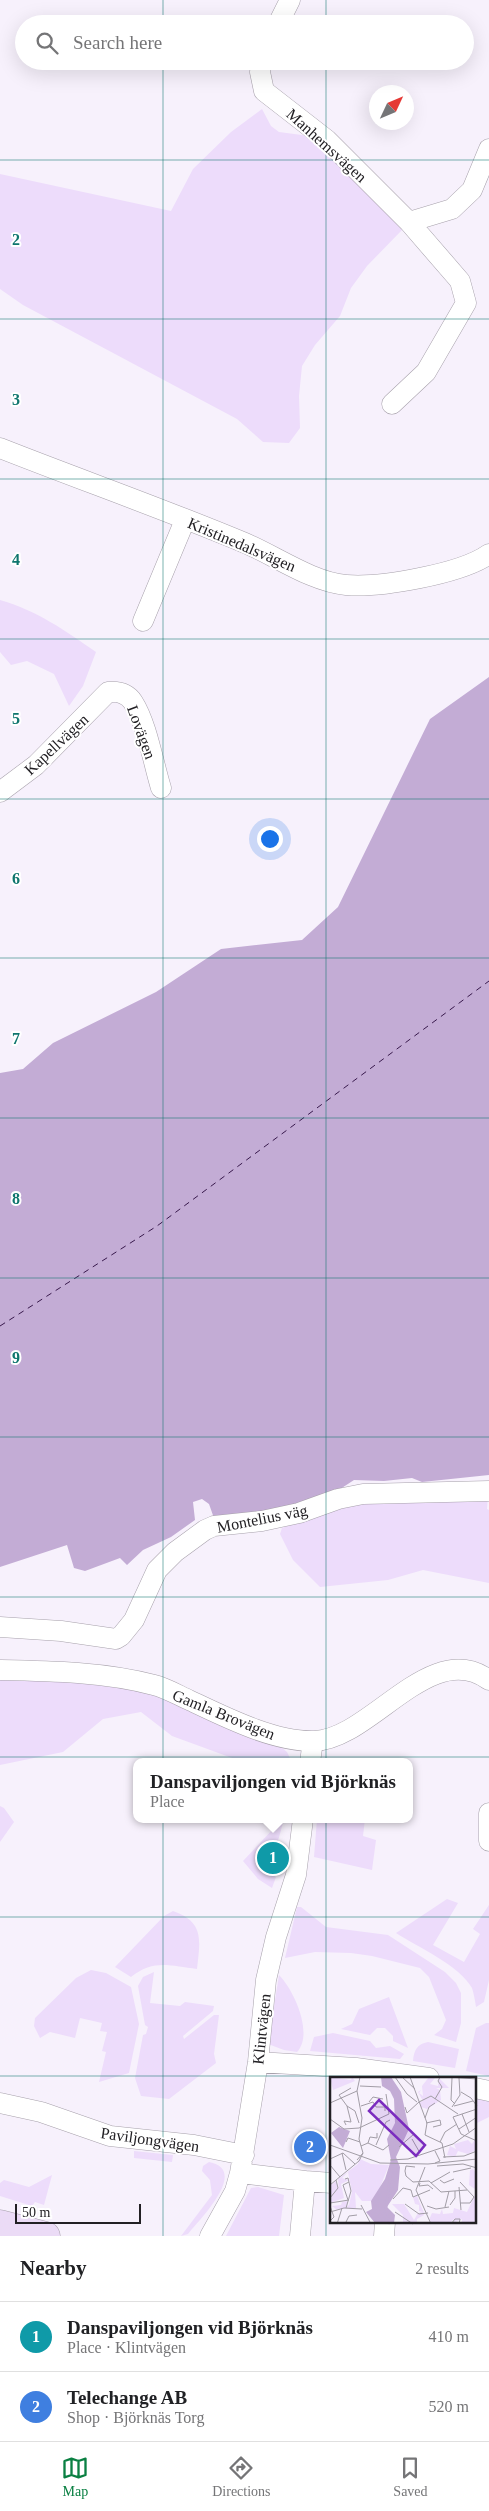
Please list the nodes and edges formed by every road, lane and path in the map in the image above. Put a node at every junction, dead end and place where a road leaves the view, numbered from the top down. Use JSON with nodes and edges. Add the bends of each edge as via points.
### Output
{"nodes":[{"id":1,"x":290,"y":0,"type":"edge"},
{"id":2,"x":282,"y":15,"type":"edge"},
{"id":3,"x":260,"y":70,"type":"edge"},
{"id":4,"x":489,"y":150,"type":"edge"},
{"id":5,"x":409,"y":222,"type":"junction"},
{"id":6,"x":392,"y":404,"type":"dead end"},
{"id":7,"x":0,"y":448,"type":"edge"},
{"id":8,"x":184,"y":520,"type":"junction"},
{"id":9,"x":489,"y":554,"type":"edge"},
{"id":10,"x":143,"y":622,"type":"dead end"},
{"id":11,"x":108,"y":692,"type":"joint"},
{"id":12,"x":161,"y":788,"type":"dead end"},
{"id":13,"x":0,"y":792,"type":"edge"},
{"id":14,"x":489,"y":1491,"type":"edge"},
{"id":15,"x":0,"y":1627,"type":"edge"},
{"id":16,"x":0,"y":1670,"type":"edge"},
{"id":17,"x":489,"y":1680,"type":"edge"},
{"id":18,"x":313,"y":1741,"type":"junction"},
{"id":19,"x":311,"y":1758,"type":"edge"},
{"id":20,"x":489,"y":1813,"type":"edge"},
{"id":21,"x":302,"y":1823,"type":"edge"},
{"id":22,"x":489,"y":1841,"type":"edge"},
{"id":23,"x":258,"y":2062,"type":"junction"},
{"id":24,"x":421,"y":2077,"type":"edge"},
{"id":25,"x":476,"y":2088,"type":"edge"},
{"id":26,"x":489,"y":2091,"type":"edge"},
{"id":27,"x":0,"y":2103,"type":"edge"},
{"id":28,"x":242,"y":2164,"type":"junction"},
{"id":29,"x":305,"y":2181,"type":"junction"},
{"id":30,"x":330,"y":2183,"type":"edge"},
{"id":31,"x":0,"y":2224,"type":"edge"},
{"id":32,"x":46,"y":2236,"type":"edge"},
{"id":33,"x":210,"y":2236,"type":"edge"},
{"id":34,"x":300,"y":2236,"type":"edge"}],
"edges":[{"from":1,"to":2,"type":"street"},
{"from":3,"to":5,"type":"street","name":"Manhemsvägen","via":[[264,91],[326,140]]},
{"from":4,"to":5,"type":"street","via":[[472,190],[452,209]]},
{"from":5,"to":6,"type":"street","name":"Manhemsvägen","via":[[460,281],[466,302],[426,372]]},
{"from":7,"to":8,"type":"street","name":"Kristinedalsvägen"},
{"from":8,"to":9,"type":"street","name":"Kristinedalsvägen","via":[[248,544],[322,580],[346,585],[399,581],[443,572]]},
{"from":8,"to":10,"type":"street"},
{"from":11,"to":12,"type":"street","name":"Lovägen","via":[[125,694],[132,701],[141,720]]},
{"from":11,"to":13,"type":"street","name":"Kapellvägen","via":[[36,765]]},
{"from":14,"to":15,"type":"street","name":"Montelius väg","via":[[371,1493],[262,1521],[214,1526],[176,1552],[157,1570],[134,1620],[116,1639]]},
{"from":16,"to":18,"type":"street","name":"Gamla Brovägen","via":[[61,1672],[155,1685],[280,1737]]},
{"from":17,"to":18,"type":"street","name":"Gamla Brovägen","via":[[482,1675],[455,1670],[429,1676],[348,1730],[331,1738]]},
{"from":18,"to":19,"type":"street"},
{"from":20,"to":22,"type":"street"},
{"from":21,"to":23,"type":"street","name":"Klintvägen","via":[[296,1875],[266,1980]]},
{"from":23,"to":24,"type":"street","via":[[356,2068]]},
{"from":23,"to":28,"type":"street","name":"Klintvägen"},
{"from":25,"to":26,"type":"street"},
{"from":27,"to":28,"type":"street","name":"Paviljongvägen","via":[[41,2112],[110,2136],[194,2145]]},
{"from":28,"to":29,"type":"street","name":"Paviljongvägen"},
{"from":28,"to":33,"type":"street","name":"Klintvägen","via":[[235,2191]]},
{"from":29,"to":30,"type":"street","name":"Paviljongvägen"},
{"from":29,"to":34,"type":"street"},
{"from":31,"to":32,"type":"main road"}]}
